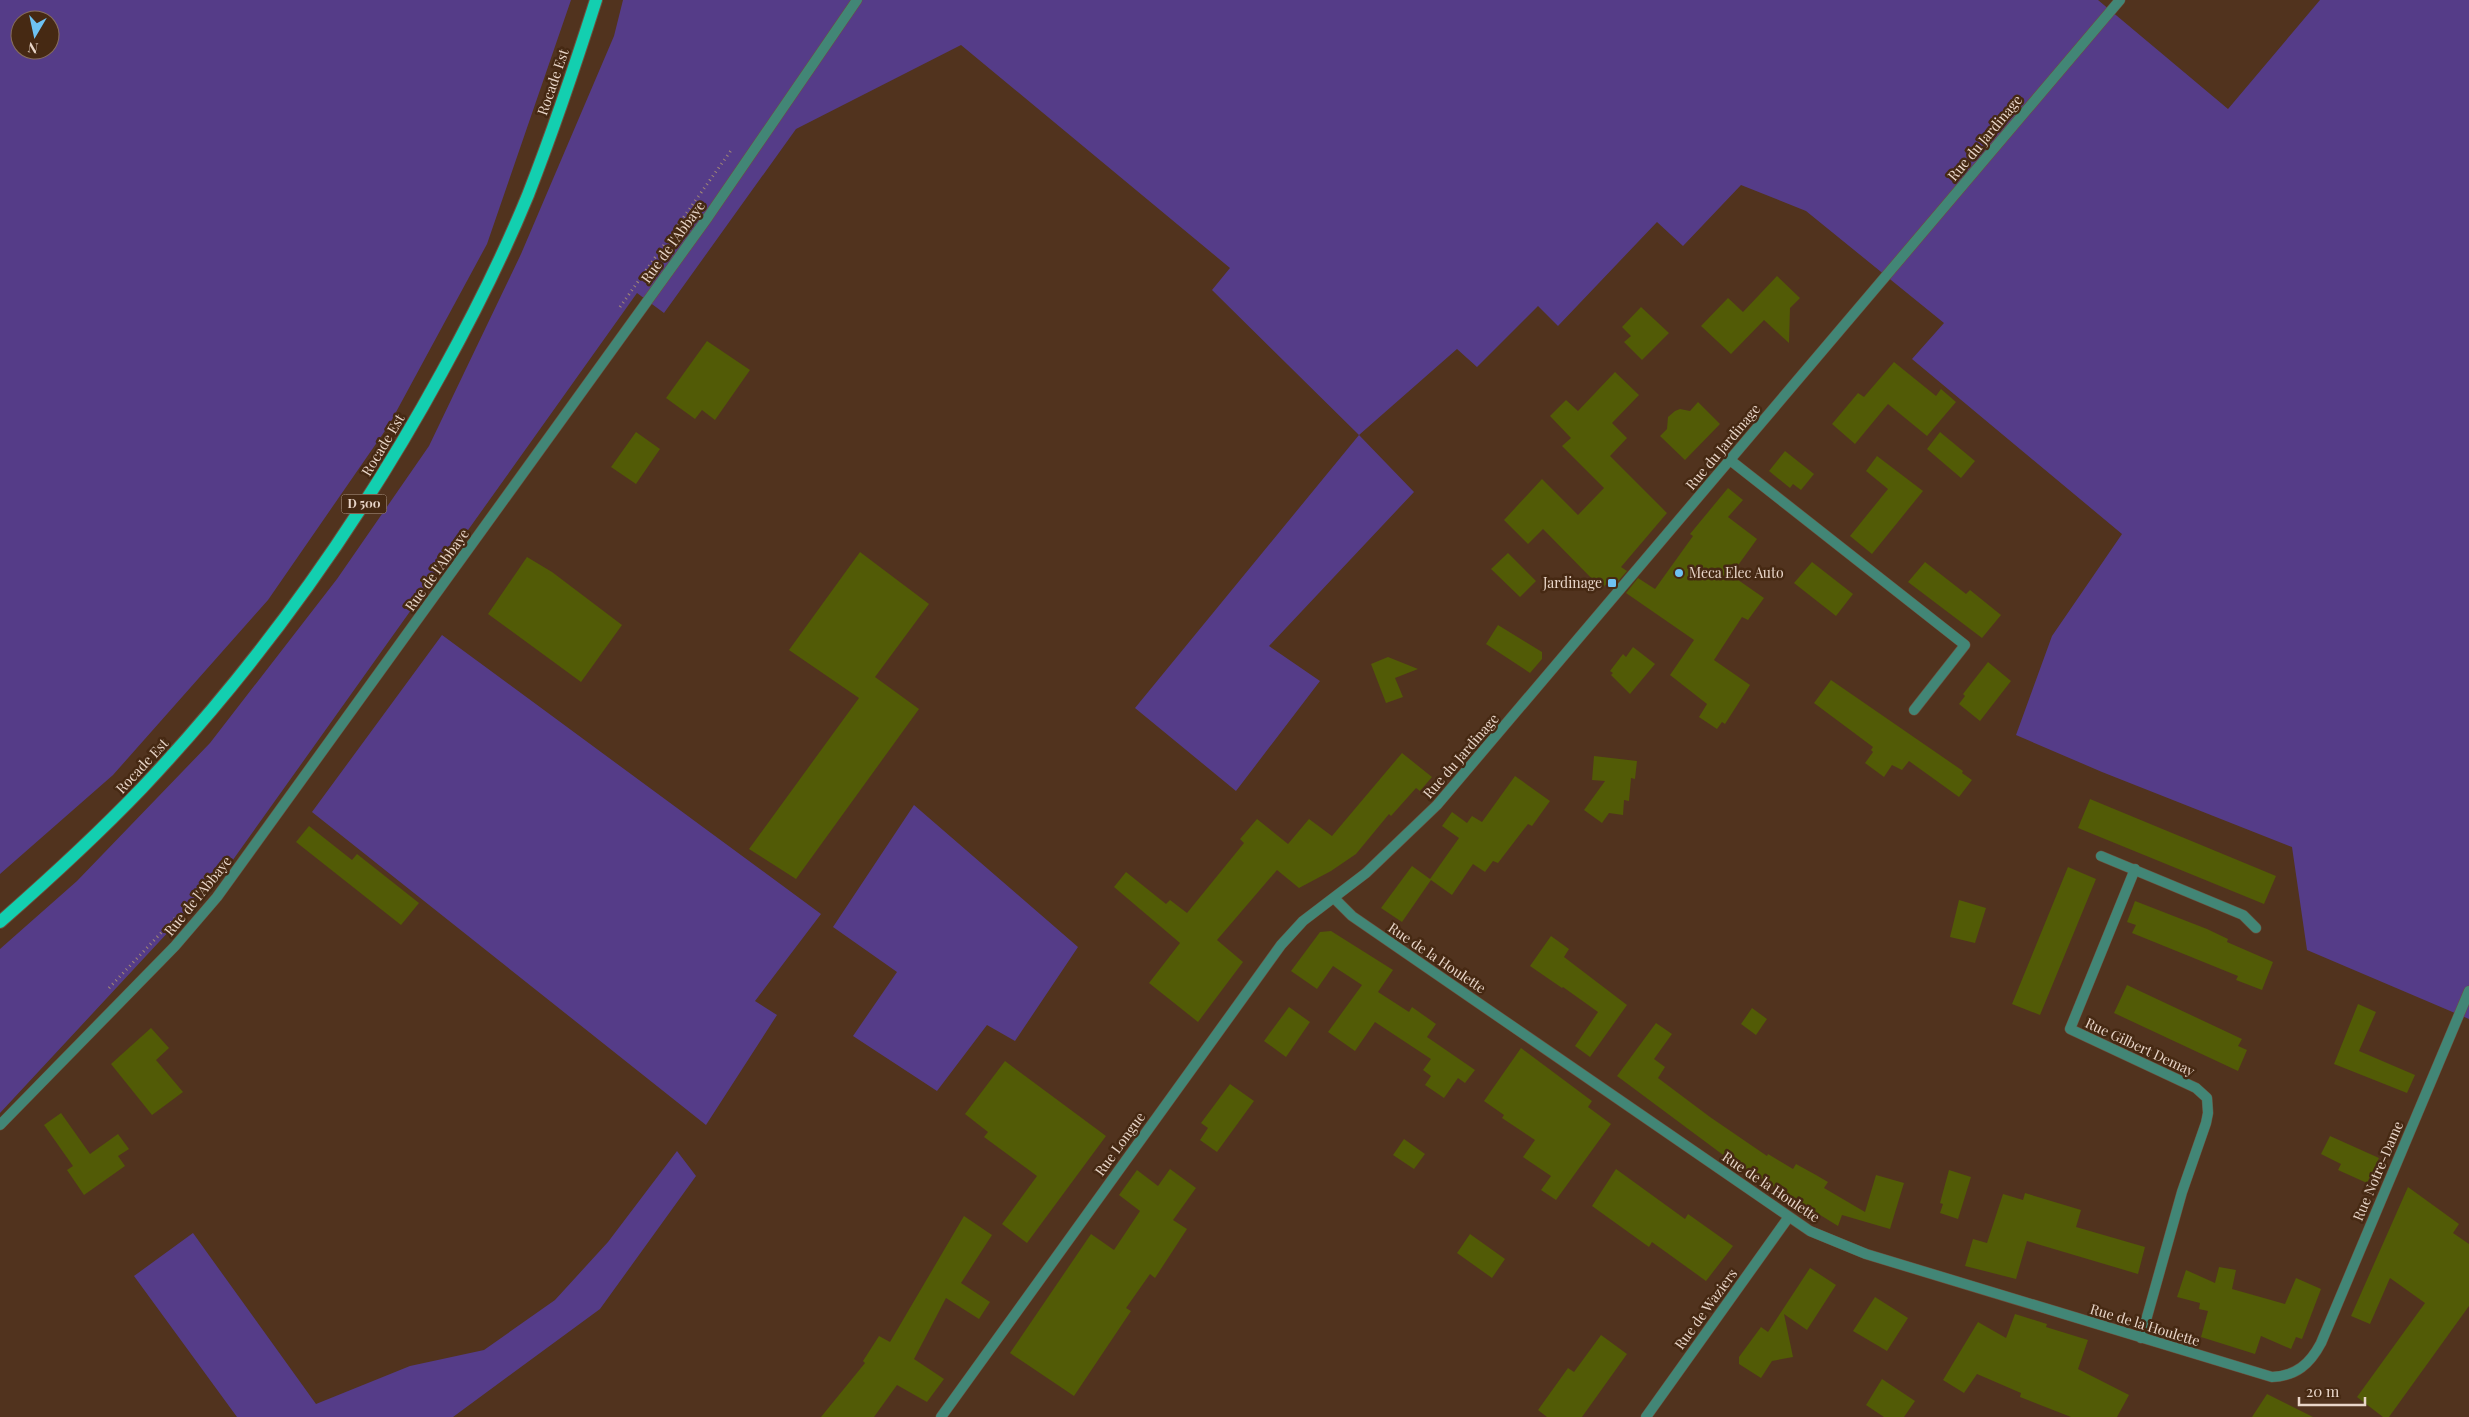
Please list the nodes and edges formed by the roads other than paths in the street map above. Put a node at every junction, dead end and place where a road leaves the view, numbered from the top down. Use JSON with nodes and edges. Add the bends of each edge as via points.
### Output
{"nodes":[{"id":1,"x":596,"y":0,"type":"edge"},
{"id":2,"x":857,"y":0,"type":"edge"},
{"id":3,"x":2120,"y":0,"type":"edge"},
{"id":4,"x":1730,"y":460,"type":"junction"},
{"id":5,"x":1914,"y":710,"type":"dead end"},
{"id":6,"x":2101,"y":856,"type":"dead end"},
{"id":7,"x":2135,"y":869,"type":"junction"},
{"id":8,"x":1334,"y":898,"type":"junction"},
{"id":9,"x":0,"y":922,"type":"edge"},
{"id":10,"x":2256,"y":928,"type":"dead end"},
{"id":11,"x":2469,"y":991,"type":"edge"},
{"id":12,"x":0,"y":1125,"type":"edge"},
{"id":13,"x":1788,"y":1218,"type":"junction"},
{"id":14,"x":2142,"y":1338,"type":"junction"},
{"id":15,"x":2310,"y":1361,"type":"joint"},
{"id":16,"x":941,"y":1417,"type":"edge"},
{"id":17,"x":1646,"y":1417,"type":"edge"}],
"edges":[{"from":1,"to":9,"type":"main road","name":"Rocade Est","number":"D 500","via":[[557,117],[500,260],[430,395],[365,503],[287,616],[194,731],[120,811]]},
{"from":2,"to":12,"type":"street","name":"Rue de l'Abbaye","via":[[708,217],[217,897],[175,946]]},
{"from":3,"to":4,"type":"street","name":"Rue du Jardinage"},
{"from":4,"to":5,"type":"street","via":[[1965,645]]},
{"from":4,"to":8,"type":"street","name":"Rue du Jardinage","via":[[1437,805],[1396,847]]},
{"from":6,"to":7,"type":"street"},
{"from":7,"to":10,"type":"street","via":[[2243,915]]},
{"from":7,"to":14,"type":"street","name":"Rue Gilbert Demay","via":[[2070,1029],[2196,1088],[2207,1098],[2208,1105],[2206,1124],[2182,1192]]},
{"from":8,"to":13,"type":"street","name":"Rue de la Houlette","via":[[1352,916]]},
{"from":8,"to":16,"type":"street","name":"Rue Longue","via":[[1303,921],[1281,945]]},
{"from":11,"to":15,"type":"street","name":"Rue Notre-Dame","via":[[2321,1343]]},
{"from":13,"to":14,"type":"street","name":"Rue de la Houlette","via":[[1828,1240],[1866,1254]]},
{"from":13,"to":17,"type":"street","name":"Rue de Waziers"},
{"from":14,"to":15,"type":"street","name":"Rue de la Houlette","via":[[2272,1377],[2293,1374]]}]}
